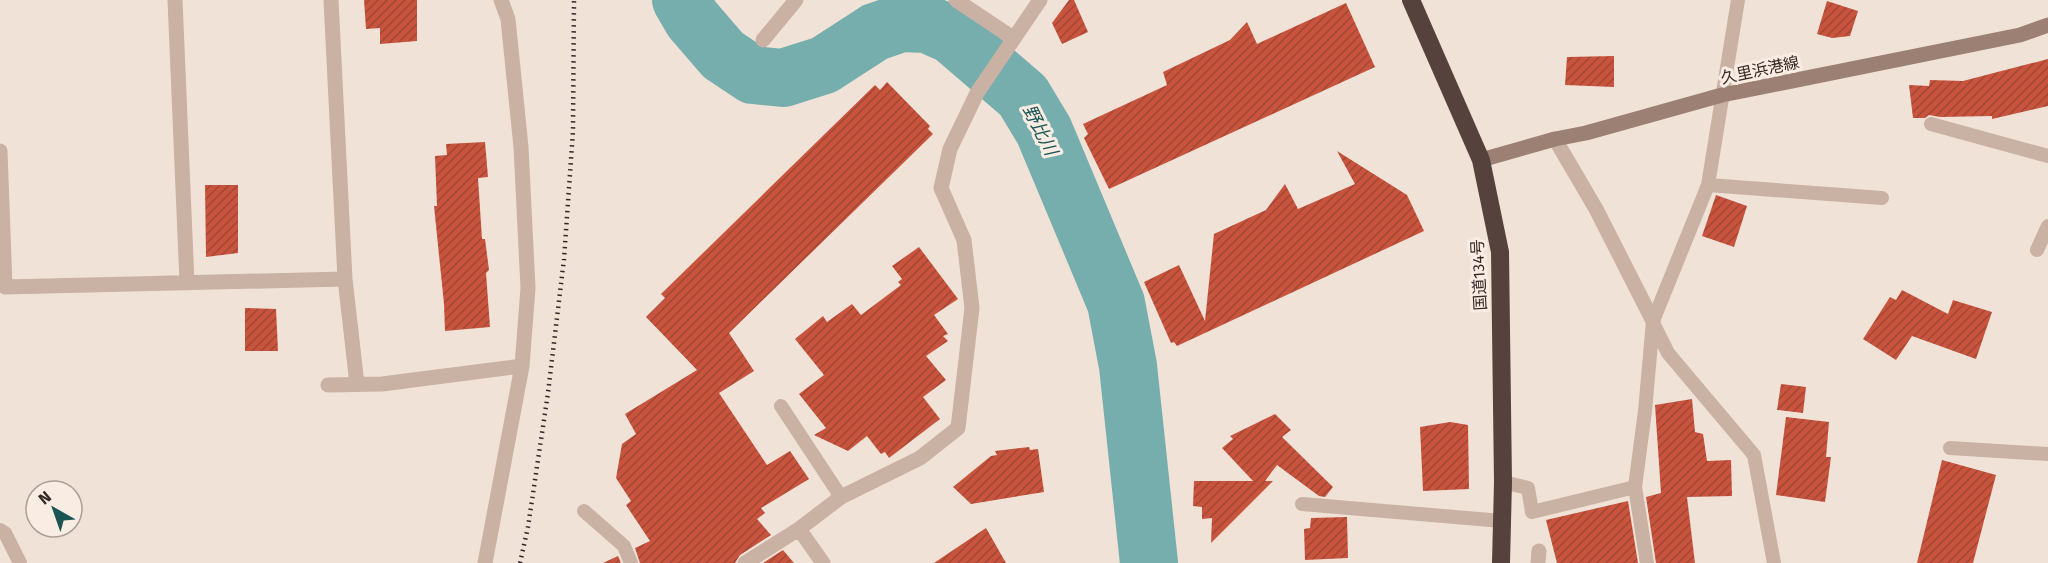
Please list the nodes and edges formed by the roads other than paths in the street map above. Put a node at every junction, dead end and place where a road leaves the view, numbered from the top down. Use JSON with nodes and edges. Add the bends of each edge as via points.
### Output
{"nodes":[{"id":1,"x":175,"y":0,"type":"edge"},
{"id":2,"x":331,"y":0,"type":"edge"},
{"id":3,"x":501,"y":0,"type":"edge"},
{"id":4,"x":796,"y":0,"type":"edge"},
{"id":5,"x":956,"y":0,"type":"edge"},
{"id":6,"x":1040,"y":0,"type":"edge"},
{"id":7,"x":1411,"y":0,"type":"edge"},
{"id":8,"x":1738,"y":0,"type":"edge"},
{"id":9,"x":2048,"y":26,"type":"edge"},
{"id":10,"x":1013,"y":38,"type":"junction"},
{"id":11,"x":764,"y":40,"type":"dead end"},
{"id":12,"x":1722,"y":95,"type":"junction"},
{"id":13,"x":1932,"y":124,"type":"dead end"},
{"id":14,"x":1556,"y":139,"type":"junction"},
{"id":15,"x":0,"y":151,"type":"edge"},
{"id":16,"x":2048,"y":156,"type":"edge"},
{"id":17,"x":1481,"y":160,"type":"junction"},
{"id":18,"x":1708,"y":185,"type":"junction"},
{"id":19,"x":1882,"y":198,"type":"dead end"},
{"id":20,"x":2048,"y":226,"type":"edge"},
{"id":21,"x":2037,"y":250,"type":"dead end"},
{"id":22,"x":345,"y":279,"type":"junction"},
{"id":23,"x":187,"y":283,"type":"junction"},
{"id":24,"x":1653,"y":321,"type":"junction"},
{"id":25,"x":522,"y":366,"type":"junction"},
{"id":26,"x":357,"y":384,"type":"junction"},
{"id":27,"x":328,"y":385,"type":"dead end"},
{"id":28,"x":781,"y":406,"type":"dead end"},
{"id":29,"x":1950,"y":448,"type":"dead end"},
{"id":30,"x":2048,"y":454,"type":"edge"},
{"id":31,"x":1503,"y":482,"type":"junction"},
{"id":32,"x":1635,"y":487,"type":"junction"},
{"id":33,"x":841,"y":497,"type":"junction"},
{"id":34,"x":1302,"y":504,"type":"dead end"},
{"id":35,"x":584,"y":511,"type":"dead end"},
{"id":36,"x":1502,"y":521,"type":"junction"},
{"id":37,"x":800,"y":529,"type":"junction"},
{"id":38,"x":0,"y":530,"type":"edge"},
{"id":39,"x":20,"y":563,"type":"edge"},
{"id":40,"x":485,"y":563,"type":"edge"},
{"id":41,"x":631,"y":563,"type":"edge"},
{"id":42,"x":745,"y":563,"type":"edge"},
{"id":43,"x":823,"y":563,"type":"edge"},
{"id":44,"x":1501,"y":563,"type":"edge"},
{"id":45,"x":1647,"y":563,"type":"edge"},
{"id":46,"x":1774,"y":563,"type":"edge"}],
"edges":[{"from":1,"to":23,"type":"street"},
{"from":2,"to":22,"type":"street"},
{"from":3,"to":25,"type":"street","via":[[508,19],[521,147],[528,288]]},
{"from":4,"to":11,"type":"street"},
{"from":5,"to":10,"type":"street"},
{"from":6,"to":10,"type":"street"},
{"from":7,"to":17,"type":"highway","name":"国道134号"},
{"from":8,"to":12,"type":"lane"},
{"from":9,"to":12,"type":"main road","name":"久里浜港線","via":[[2020,35]]},
{"from":10,"to":33,"type":"street","via":[[977,93],[950,149],[941,188],[964,240],[972,308],[958,428],[920,458]]},
{"from":12,"to":14,"type":"main road","name":"久里浜港線"},
{"from":12,"to":18,"type":"lane"},
{"from":13,"to":16,"type":"lane"},
{"from":14,"to":17,"type":"main road","name":"久里浜港線"},
{"from":14,"to":24,"type":"street"},
{"from":15,"to":23,"type":"street","via":[[5,287]]},
{"from":17,"to":31,"type":"highway","name":"国道134号","via":[[1500,252]]},
{"from":18,"to":19,"type":"lane"},
{"from":18,"to":24,"type":"lane"},
{"from":20,"to":21,"type":"lane"},
{"from":22,"to":23,"type":"street"},
{"from":22,"to":26,"type":"street"},
{"from":24,"to":32,"type":"lane"},
{"from":24,"to":46,"type":"lane","via":[[1668,353],[1754,455]]},
{"from":25,"to":26,"type":"street"},
{"from":25,"to":40,"type":"street"},
{"from":26,"to":27,"type":"street"},
{"from":28,"to":33,"type":"lane"},
{"from":29,"to":30,"type":"lane"},
{"from":31,"to":32,"type":"lane","via":[[1528,488],[1532,512]]},
{"from":31,"to":36,"type":"highway","name":"国道134号"},
{"from":32,"to":45,"type":"lane"},
{"from":33,"to":37,"type":"street"},
{"from":34,"to":36,"type":"lane"},
{"from":35,"to":41,"type":"lane","via":[[624,546]]},
{"from":36,"to":44,"type":"highway","name":"国道134号"},
{"from":37,"to":42,"type":"street"},
{"from":37,"to":43,"type":"street"},
{"from":38,"to":39,"type":"lane"}]}
